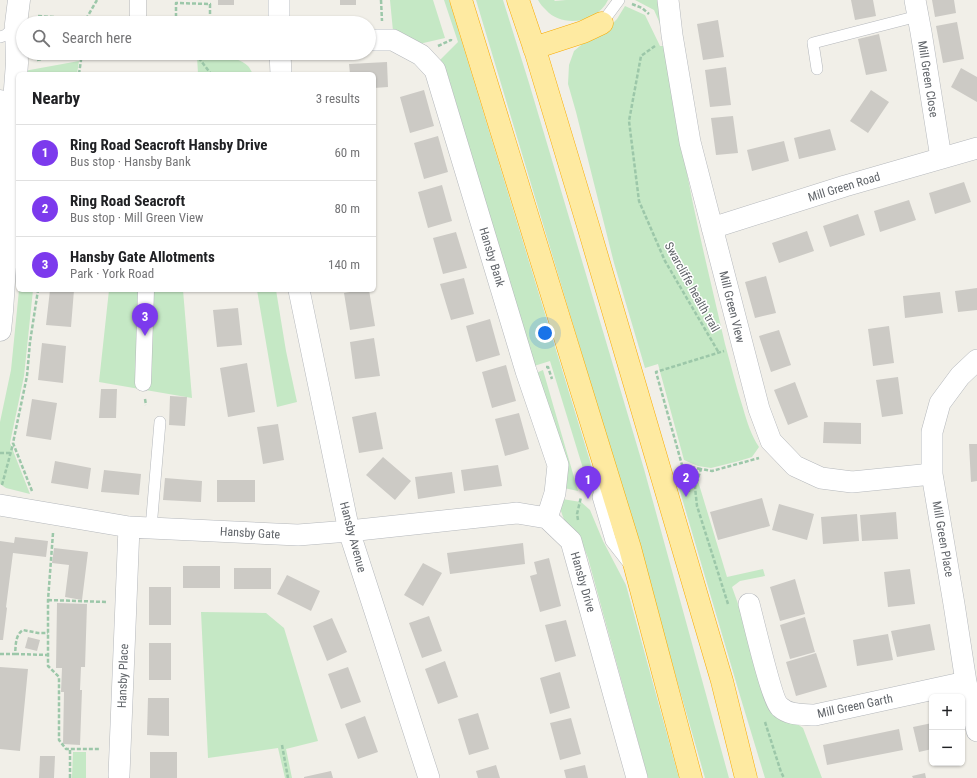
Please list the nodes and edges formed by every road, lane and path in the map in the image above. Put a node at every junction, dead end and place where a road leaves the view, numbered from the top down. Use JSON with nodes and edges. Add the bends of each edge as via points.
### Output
{"nodes":[{"id":1,"x":97,"y":0,"type":"edge"},
{"id":2,"x":138,"y":0,"type":"edge"},
{"id":3,"x":279,"y":0,"type":"edge"},
{"id":4,"x":461,"y":0,"type":"edge"},
{"id":5,"x":518,"y":0,"type":"edge"},
{"id":6,"x":619,"y":0,"type":"edge"},
{"id":7,"x":626,"y":0,"type":"edge"},
{"id":8,"x":668,"y":0,"type":"edge"},
{"id":9,"x":176,"y":2,"type":"edge"},
{"id":10,"x":916,"y":8,"type":"edge"},
{"id":11,"x":88,"y":16,"type":"edge"},
{"id":12,"x":138,"y":16,"type":"edge"},
{"id":13,"x":176,"y":16,"type":"edge"},
{"id":14,"x":210,"y":16,"type":"edge"},
{"id":15,"x":279,"y":16,"type":"edge"},
{"id":16,"x":651,"y":17,"type":"dead end"},
{"id":17,"x":602,"y":23,"type":"joint"},
{"id":18,"x":449,"y":33,"type":"dead end"},
{"id":19,"x":672,"y":35,"type":"junction"},
{"id":20,"x":376,"y":40,"type":"edge"},
{"id":21,"x":534,"y":48,"type":"junction"},
{"id":22,"x":421,"y":55,"type":"junction"},
{"id":23,"x":17,"y":60,"type":"edge"},
{"id":24,"x":81,"y":60,"type":"edge"},
{"id":25,"x":200,"y":60,"type":"edge"},
{"id":26,"x":280,"y":60,"type":"edge"},
{"id":27,"x":817,"y":69,"type":"dead end"},
{"id":28,"x":16,"y":72,"type":"edge"},
{"id":29,"x":78,"y":72,"type":"edge"},
{"id":30,"x":209,"y":72,"type":"edge"},
{"id":31,"x":281,"y":72,"type":"edge"},
{"id":32,"x":16,"y":76,"type":"edge"},
{"id":33,"x":0,"y":101,"type":"edge"},
{"id":34,"x":8,"y":135,"type":"junction"},
{"id":35,"x":977,"y":148,"type":"edge"},
{"id":36,"x":940,"y":158,"type":"junction"},
{"id":37,"x":712,"y":228,"type":"junction"},
{"id":38,"x":38,"y":292,"type":"edge"},
{"id":39,"x":146,"y":292,"type":"edge"},
{"id":40,"x":299,"y":292,"type":"edge"},
{"id":41,"x":0,"y":330,"type":"edge"},
{"id":42,"x":742,"y":345,"type":"junction"},
{"id":43,"x":719,"y":353,"type":"junction"},
{"id":44,"x":977,"y":360,"type":"edge"},
{"id":45,"x":143,"y":383,"type":"dead end"},
{"id":46,"x":160,"y":422,"type":"dead end"},
{"id":47,"x":13,"y":444,"type":"junction"},
{"id":48,"x":0,"y":453,"type":"edge"},
{"id":49,"x":11,"y":453,"type":"junction"},
{"id":50,"x":690,"y":466,"type":"junction"},
{"id":51,"x":701,"y":469,"type":"dead end"},
{"id":52,"x":932,"y":474,"type":"junction"},
{"id":53,"x":1,"y":496,"type":"edge"},
{"id":54,"x":689,"y":498,"type":"dead end"},
{"id":55,"x":47,"y":513,"type":"junction"},
{"id":56,"x":547,"y":518,"type":"junction"},
{"id":57,"x":129,"y":527,"type":"junction"},
{"id":58,"x":151,"y":528,"type":"junction"},
{"id":59,"x":349,"y":531,"type":"junction"},
{"id":60,"x":48,"y":600,"type":"junction"},
{"id":61,"x":751,"y":600,"type":"dead end"},
{"id":62,"x":126,"y":602,"type":"junction"},
{"id":63,"x":48,"y":633,"type":"junction"},
{"id":64,"x":0,"y":654,"type":"edge"},
{"id":65,"x":15,"y":654,"type":"junction"},
{"id":66,"x":48,"y":655,"type":"junction"},
{"id":67,"x":966,"y":682,"type":"junction"},
{"id":68,"x":977,"y":731,"type":"edge"},
{"id":69,"x":282,"y":745,"type":"dead end"},
{"id":70,"x":70,"y":749,"type":"junction"},
{"id":71,"x":120,"y":749,"type":"junction"},
{"id":72,"x":119,"y":775,"type":"dead end"},
{"id":73,"x":70,"y":778,"type":"edge"},
{"id":74,"x":288,"y":778,"type":"edge"},
{"id":75,"x":429,"y":778,"type":"edge"},
{"id":76,"x":637,"y":778,"type":"edge"},
{"id":77,"x":692,"y":778,"type":"edge"},
{"id":78,"x":746,"y":778,"type":"edge"}],
"edges":[{"from":1,"to":11,"type":"path"},
{"from":2,"to":12,"type":"street"},
{"from":3,"to":15,"type":"street"},
{"from":4,"to":77,"type":"highway","via":[[637,574]]},
{"from":5,"to":21,"type":"highway"},
{"from":6,"to":17,"type":"lane"},
{"from":7,"to":16,"type":"path","via":[[642,8]]},
{"from":8,"to":19,"type":"street","name":"Mill Green View"},
{"from":9,"to":13,"type":"path"},
{"from":9,"to":14,"type":"path","via":[[210,4]]},
{"from":10,"to":27,"type":"lane","via":[[813,43]]},
{"from":10,"to":36,"type":"street","name":"Mill Green Close"},
{"from":17,"to":21,"type":"highway"},
{"from":18,"to":22,"type":"path","via":[[451,40]]},
{"from":19,"to":37,"type":"street","name":"Mill Green View","via":[[690,142]]},
{"from":19,"to":43,"type":"path","name":"Swarcliffe health trail","via":[[641,56],[629,122],[639,201],[665,261]]},
{"from":20,"to":22,"type":"street","name":"Hansby Bank","via":[[393,40]]},
{"from":21,"to":78,"type":"highway","via":[[722,681]]},
{"from":22,"to":56,"type":"street","name":"Hansby Bank","via":[[435,70],[526,371],[558,465],[555,493]]},
{"from":23,"to":28,"type":"street"},
{"from":24,"to":29,"type":"path"},
{"from":25,"to":30,"type":"path"},
{"from":26,"to":31,"type":"street"},
{"from":32,"to":34,"type":"street"},
{"from":33,"to":34,"type":"street"},
{"from":34,"to":41,"type":"street","via":[[10,208]]},
{"from":35,"to":36,"type":"street","name":"Mill Green Road"},
{"from":36,"to":37,"type":"street","name":"Mill Green Road"},
{"from":37,"to":42,"type":"street","name":"Mill Green View"},
{"from":38,"to":47,"type":"path","via":[[27,376]]},
{"from":39,"to":45,"type":"street"},
{"from":40,"to":59,"type":"street","name":"Hansby Avenue"},
{"from":42,"to":43,"type":"path"},
{"from":42,"to":52,"type":"street","name":"Mill Green View","via":[[758,409],[771,441],[795,466],[821,478],[852,482]]},
{"from":43,"to":50,"type":"path","via":[[656,372],[682,465]]},
{"from":44,"to":52,"type":"street","name":"Mill Green Place","via":[[960,376],[940,404],[932,432]]},
{"from":46,"to":58,"type":"lane"},
{"from":47,"to":49,"type":"path"},
{"from":47,"to":55,"type":"path"},
{"from":48,"to":49,"type":"path"},
{"from":49,"to":53,"type":"path"},
{"from":50,"to":51,"type":"path"},
{"from":50,"to":54,"type":"path"},
{"from":52,"to":67,"type":"street","name":"Mill Green Place"},
{"from":53,"to":55,"type":"street","name":"Hansby Gate"},
{"from":55,"to":57,"type":"street","name":"Hansby Gate"},
{"from":55,"to":60,"type":"path"},
{"from":56,"to":59,"type":"street","via":[[517,513]]},
{"from":56,"to":76,"type":"street","name":"Hansby Drive","via":[[571,541]]},
{"from":57,"to":58,"type":"street","name":"Hansby Gate"},
{"from":57,"to":62,"type":"street","name":"Hansby Place"},
{"from":58,"to":59,"type":"street","name":"Hansby Gate","via":[[298,535]]},
{"from":59,"to":75,"type":"street","name":"Hansby Avenue"},
{"from":60,"to":62,"type":"path"},
{"from":60,"to":63,"type":"path"},
{"from":61,"to":67,"type":"street","name":"Mill Green Garth","via":[[772,692],[779,707],[792,714],[815,715]]},
{"from":62,"to":71,"type":"street","name":"Hansby Place"},
{"from":63,"to":65,"type":"path","via":[[23,630],[19,632]]},
{"from":63,"to":66,"type":"path"},
{"from":64,"to":65,"type":"path"},
{"from":65,"to":66,"type":"path"},
{"from":66,"to":70,"type":"path","via":[[48,666],[59,677],[59,740],[66,749]]},
{"from":67,"to":68,"type":"street","name":"Mill Green Place"},
{"from":69,"to":74,"type":"path"},
{"from":70,"to":71,"type":"path"},
{"from":70,"to":73,"type":"path"},
{"from":71,"to":72,"type":"street","name":"Hansby Place"}]}
